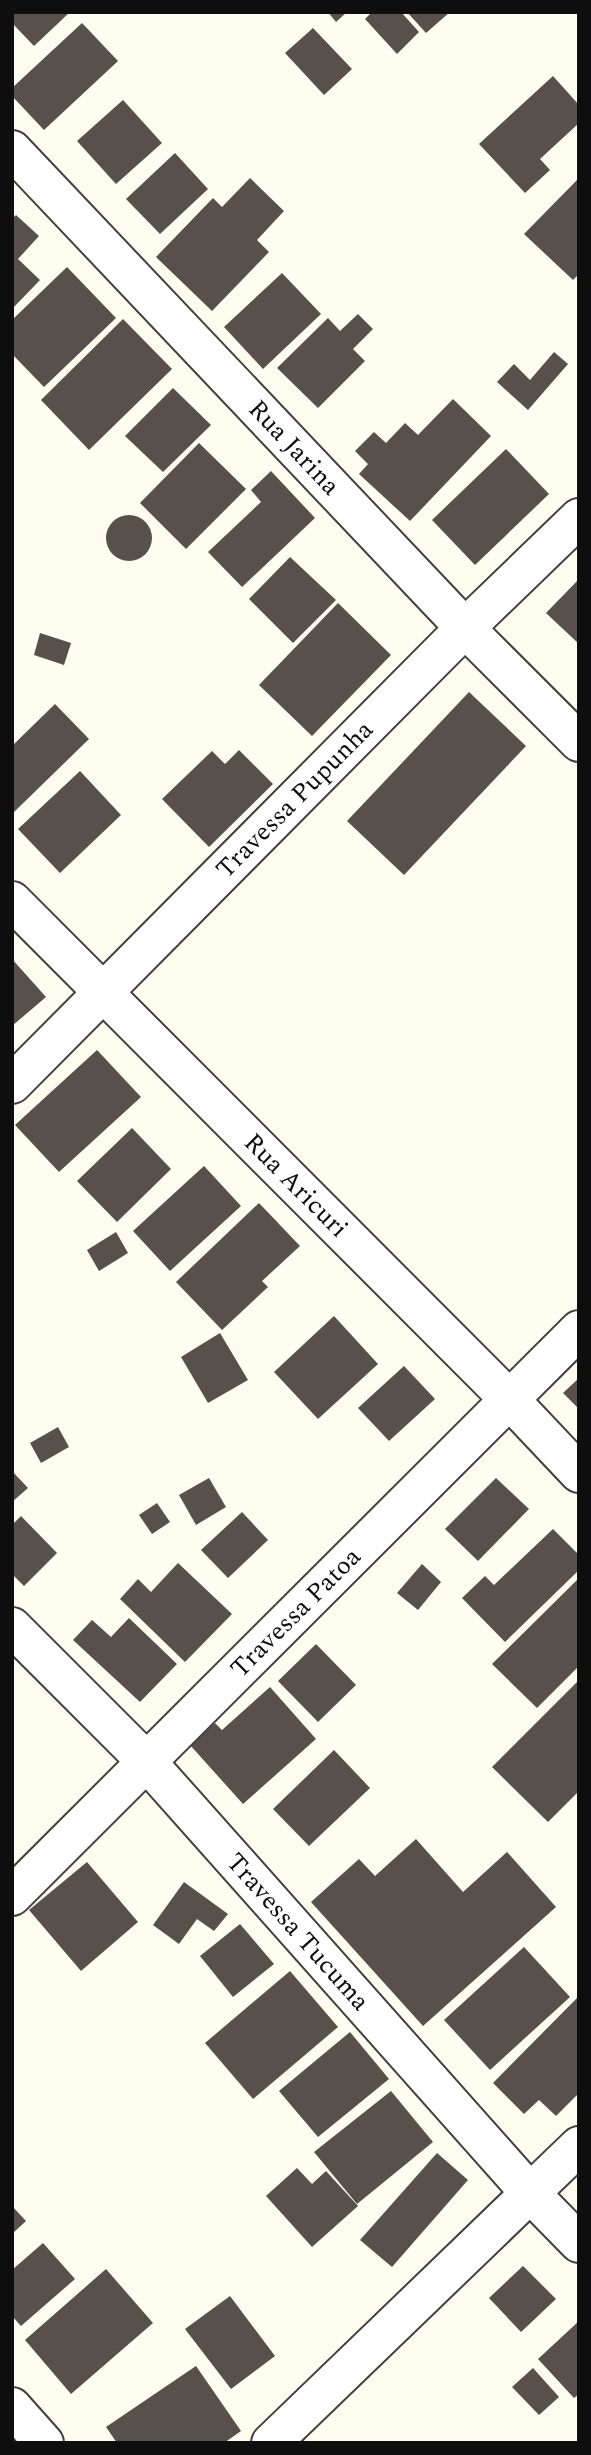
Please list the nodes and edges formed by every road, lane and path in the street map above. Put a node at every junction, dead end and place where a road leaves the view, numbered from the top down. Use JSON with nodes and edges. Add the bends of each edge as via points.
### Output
{"nodes":[{"id":1,"x":12,"y":150,"type":"edge"},
{"id":2,"x":579,"y":518,"type":"edge"},
{"id":3,"x":465,"y":628,"type":"junction"},
{"id":4,"x":579,"y":741,"type":"edge"},
{"id":5,"x":12,"y":901,"type":"edge"},
{"id":6,"x":101,"y":993,"type":"junction"},
{"id":7,"x":12,"y":1084,"type":"edge"},
{"id":8,"x":579,"y":1330,"type":"edge"},
{"id":9,"x":509,"y":1399,"type":"junction"},
{"id":10,"x":579,"y":1473,"type":"edge"},
{"id":11,"x":12,"y":1627,"type":"edge"},
{"id":12,"x":146,"y":1761,"type":"junction"},
{"id":13,"x":12,"y":1896,"type":"edge"},
{"id":14,"x":579,"y":2146,"type":"edge"},
{"id":15,"x":531,"y":2194,"type":"junction"},
{"id":16,"x":579,"y":2243,"type":"edge"},
{"id":17,"x":12,"y":2407,"type":"edge"},
{"id":18,"x":44,"y":2443,"type":"edge"},
{"id":19,"x":271,"y":2443,"type":"edge"}],
"edges":[{"from":1,"to":3,"type":"street","name":"Rua Jarina"},
{"from":2,"to":3,"type":"street","name":"Travessa Pupunha"},
{"from":3,"to":4,"type":"street","name":"Rua Jarina"},
{"from":3,"to":6,"type":"street","name":"Travessa Pupunha"},
{"from":5,"to":6,"type":"street","name":"Rua Aricuri"},
{"from":6,"to":7,"type":"street","name":"Travessa Pupunha"},
{"from":6,"to":9,"type":"street","name":"Rua Aricuri"},
{"from":8,"to":9,"type":"street","name":"Travessa Patoa"},
{"from":9,"to":10,"type":"street","name":"Rua Aricuri"},
{"from":9,"to":12,"type":"street","name":"Travessa Patoa"},
{"from":11,"to":12,"type":"street","name":"Travessa Tucuma"},
{"from":12,"to":13,"type":"street","name":"Travessa Patoa"},
{"from":12,"to":15,"type":"street","name":"Travessa Tucuma"},
{"from":14,"to":15,"type":"street"},
{"from":15,"to":16,"type":"street","name":"Travessa Tucuma"},
{"from":15,"to":19,"type":"street"},
{"from":17,"to":18,"type":"street"}]}
